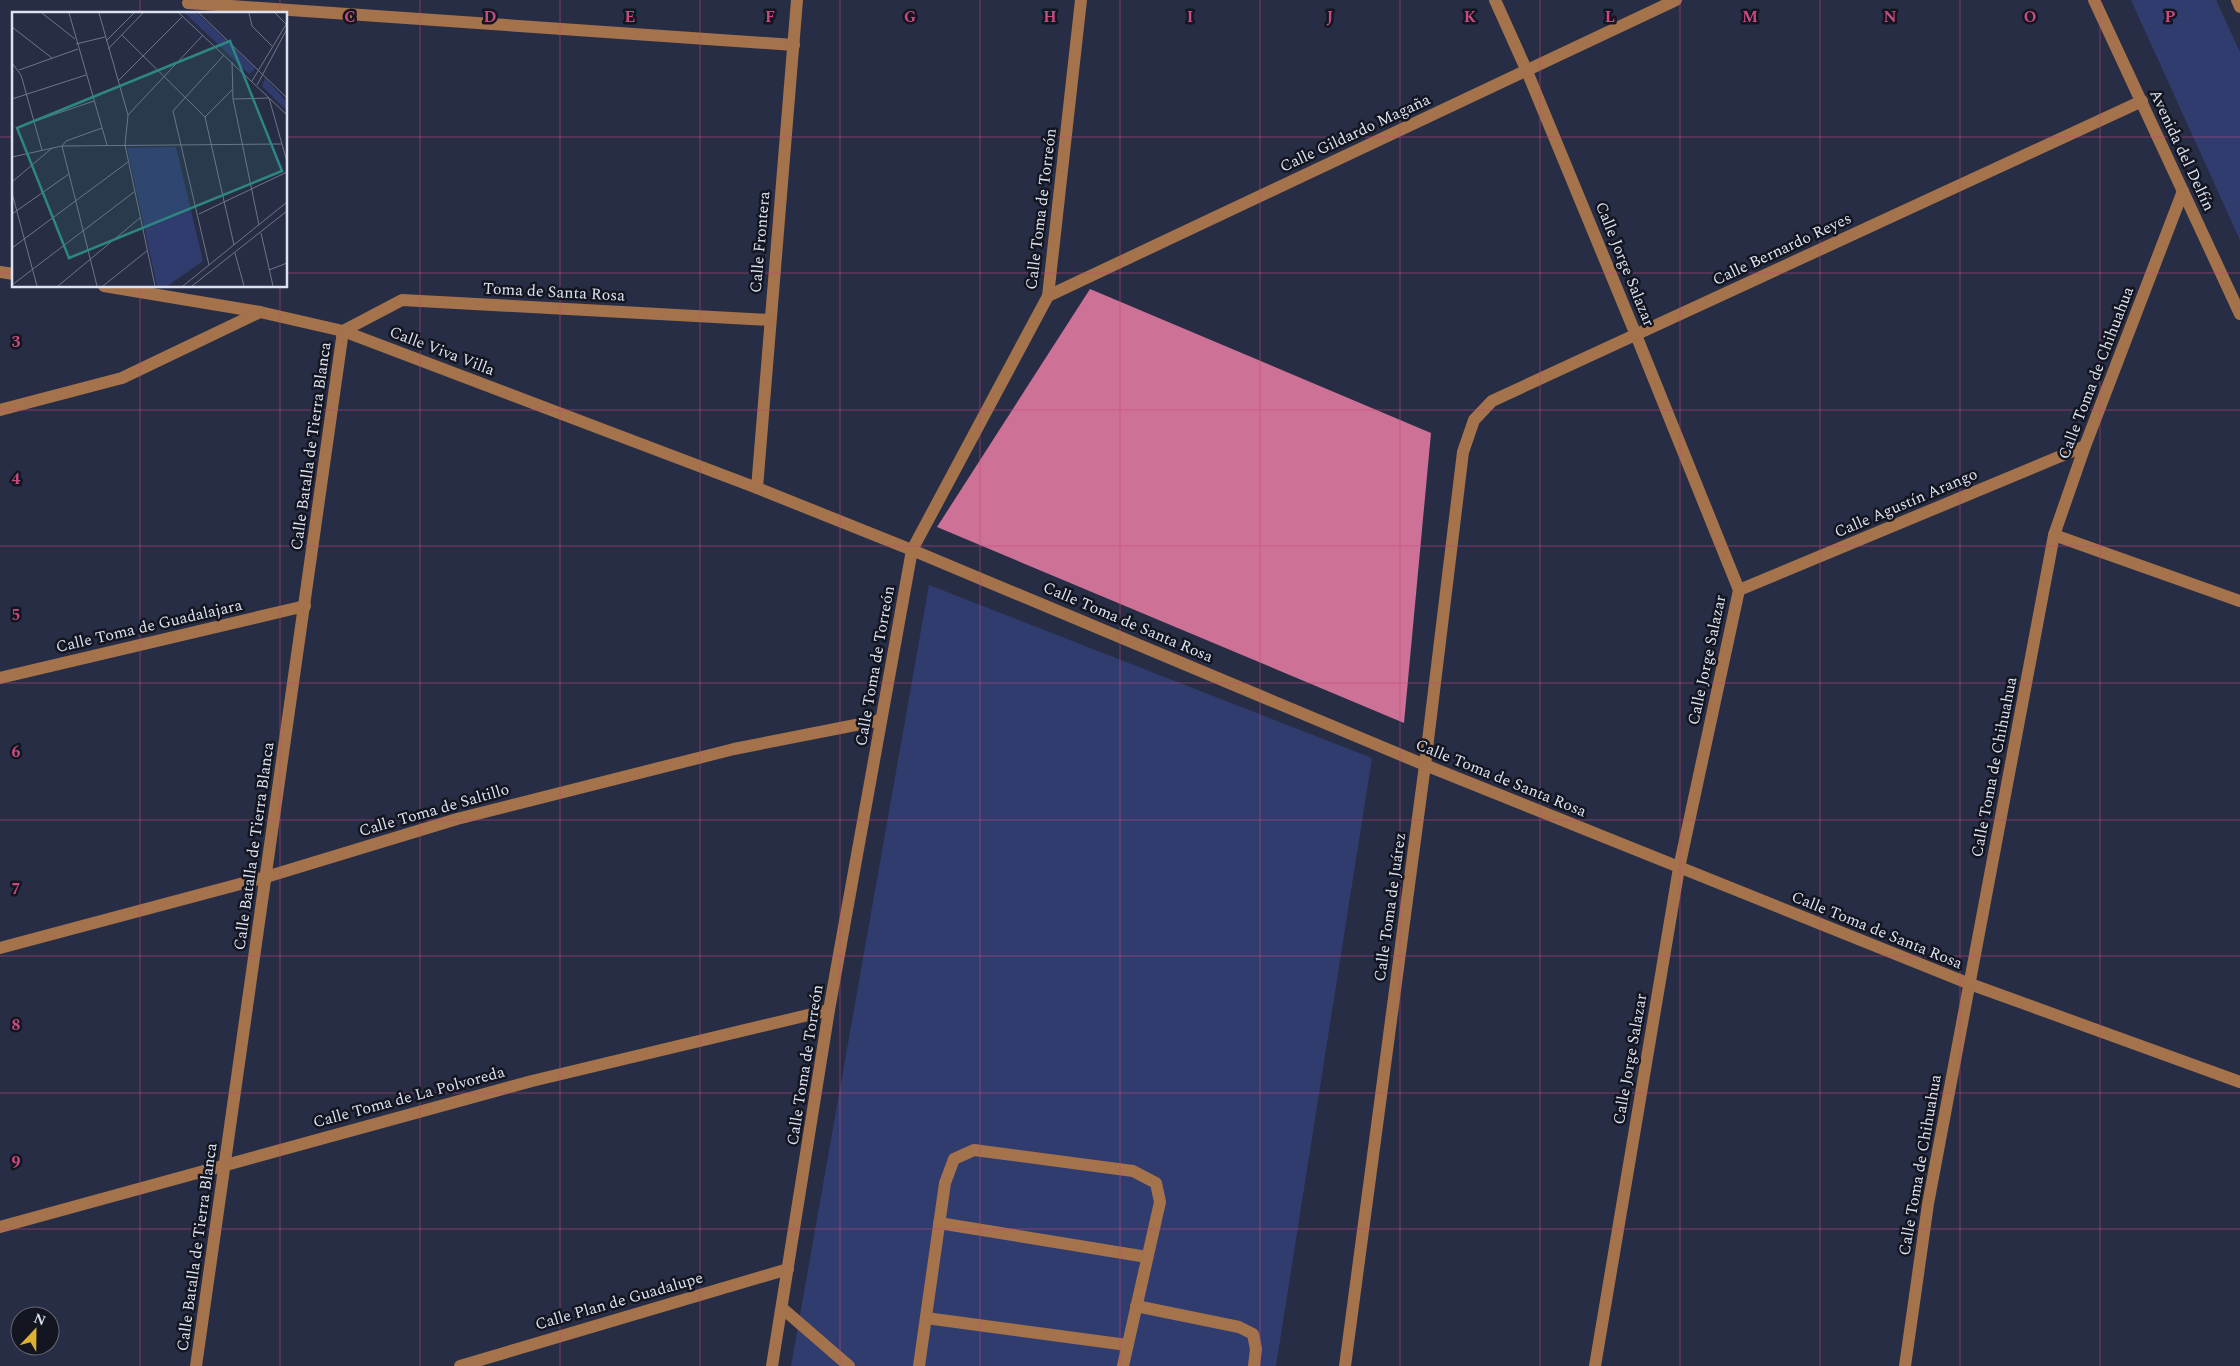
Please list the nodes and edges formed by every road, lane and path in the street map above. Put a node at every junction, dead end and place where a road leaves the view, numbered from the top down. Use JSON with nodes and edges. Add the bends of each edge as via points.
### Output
{"nodes":[{"id":1,"x":797,"y":0,"type":"edge"},
{"id":2,"x":1081,"y":0,"type":"edge"},
{"id":3,"x":1495,"y":0,"type":"edge"},
{"id":4,"x":1676,"y":0,"type":"edge"},
{"id":5,"x":2094,"y":0,"type":"edge"},
{"id":6,"x":2237,"y":0,"type":"edge"},
{"id":7,"x":188,"y":5,"type":"edge"},
{"id":8,"x":2240,"y":7,"type":"edge"},
{"id":9,"x":794,"y":45,"type":"junction"},
{"id":10,"x":1526,"y":70,"type":"junction"},
{"id":11,"x":2142,"y":101,"type":"junction"},
{"id":12,"x":2182,"y":191,"type":"junction"},
{"id":13,"x":128,"y":288,"type":"edge"},
{"id":14,"x":151,"y":290,"type":"edge"},
{"id":15,"x":1048,"y":296,"type":"junction"},
{"id":16,"x":260,"y":312,"type":"junction"},
{"id":17,"x":2240,"y":314,"type":"edge"},
{"id":18,"x":770,"y":320,"type":"junction"},
{"id":19,"x":343,"y":332,"type":"junction"},
{"id":20,"x":1636,"y":334,"type":"junction"},
{"id":21,"x":0,"y":410,"type":"edge"},
{"id":22,"x":2085,"y":446,"type":"junction"},
{"id":23,"x":1462,"y":452,"type":"joint"},
{"id":24,"x":757,"y":488,"type":"junction"},
{"id":25,"x":2054,"y":535,"type":"junction"},
{"id":26,"x":912,"y":550,"type":"junction"},
{"id":27,"x":1739,"y":590,"type":"junction"},
{"id":28,"x":2240,"y":600,"type":"edge"},
{"id":29,"x":304,"y":606,"type":"junction"},
{"id":30,"x":0,"y":678,"type":"edge"},
{"id":31,"x":881,"y":720,"type":"junction"},
{"id":32,"x":1425,"y":765,"type":"junction"},
{"id":33,"x":1679,"y":868,"type":"junction"},
{"id":34,"x":266,"y":876,"type":"junction"},
{"id":35,"x":0,"y":948,"type":"edge"},
{"id":36,"x":1970,"y":984,"type":"junction"},
{"id":37,"x":830,"y":1010,"type":"junction"},
{"id":38,"x":2240,"y":1082,"type":"edge"},
{"id":39,"x":225,"y":1164,"type":"junction"},
{"id":40,"x":940,"y":1224,"type":"junction"},
{"id":41,"x":0,"y":1227,"type":"edge"},
{"id":42,"x":1147,"y":1257,"type":"junction"},
{"id":43,"x":788,"y":1268,"type":"junction"},
{"id":44,"x":1136,"y":1306,"type":"junction"},
{"id":45,"x":782,"y":1308,"type":"junction"},
{"id":46,"x":926,"y":1318,"type":"junction"},
{"id":47,"x":1127,"y":1345,"type":"junction"},
{"id":48,"x":196,"y":1366,"type":"edge"},
{"id":49,"x":460,"y":1366,"type":"edge"},
{"id":50,"x":772,"y":1366,"type":"edge"},
{"id":51,"x":848,"y":1366,"type":"edge"},
{"id":52,"x":919,"y":1366,"type":"edge"},
{"id":53,"x":1123,"y":1366,"type":"edge"},
{"id":54,"x":1254,"y":1366,"type":"edge"},
{"id":55,"x":1345,"y":1366,"type":"edge"},
{"id":56,"x":1595,"y":1366,"type":"edge"},
{"id":57,"x":1905,"y":1366,"type":"edge"}],
"edges":[{"from":1,"to":9,"type":"street","name":"Calle Frontera"},
{"from":2,"to":15,"type":"street","name":"Calle Toma de Torreón"},
{"from":3,"to":10,"type":"street","name":"Calle Jorge Salazar"},
{"from":4,"to":10,"type":"street","name":"Calle Gildardo Magaña"},
{"from":5,"to":11,"type":"street","name":"Avenida del Delfín"},
{"from":6,"to":8,"type":"street"},
{"from":7,"to":9,"type":"street"},
{"from":9,"to":18,"type":"street","name":"Calle Frontera"},
{"from":10,"to":15,"type":"street","name":"Calle Gildardo Magaña"},
{"from":10,"to":20,"type":"street","name":"Calle Jorge Salazar"},
{"from":11,"to":12,"type":"street","name":"Avenida del Delfín"},
{"from":11,"to":20,"type":"street","name":"Calle Bernardo Reyes"},
{"from":12,"to":17,"type":"street","name":"Avenida del Delfín"},
{"from":12,"to":22,"type":"street","name":"Calle Toma de Chihuahua"},
{"from":13,"to":14,"type":"street","name":"Calle Viva Villa"},
{"from":14,"to":16,"type":"street","name":"Calle Viva Villa"},
{"from":15,"to":26,"type":"street","name":"Calle Toma de Torreón"},
{"from":16,"to":19,"type":"street","name":"Calle Viva Villa"},
{"from":16,"to":21,"type":"street","via":[[122,378]]},
{"from":18,"to":19,"type":"street","name":"Toma de Santa Rosa","via":[[402,300]]},
{"from":18,"to":24,"type":"street","name":"Calle Frontera"},
{"from":19,"to":24,"type":"street","name":"Calle Viva Villa"},
{"from":19,"to":29,"type":"street","name":"Calle Batalla de Tierra Blanca"},
{"from":20,"to":23,"type":"street","name":"Calle Bernardo Reyes","via":[[1492,400],[1474,420]]},
{"from":20,"to":27,"type":"street","name":"Calle Jorge Salazar"},
{"from":22,"to":25,"type":"street","name":"Calle Toma de Chihuahua"},
{"from":22,"to":27,"type":"street","name":"Calle Agustín Arango"},
{"from":23,"to":32,"type":"street","name":"Calle Toma de Juárez"},
{"from":24,"to":26,"type":"street","name":"Calle Toma de Santa Rosa"},
{"from":25,"to":28,"type":"street"},
{"from":25,"to":36,"type":"street","name":"Calle Toma de Chihuahua"},
{"from":26,"to":31,"type":"street","name":"Calle Toma de Torreón"},
{"from":26,"to":32,"type":"street","name":"Calle Toma de Santa Rosa"},
{"from":27,"to":33,"type":"street","name":"Calle Jorge Salazar"},
{"from":29,"to":30,"type":"street","name":"Calle Toma de Guadalajara"},
{"from":29,"to":34,"type":"street","name":"Calle Batalla de Tierra Blanca"},
{"from":31,"to":34,"type":"street","name":"Calle Toma de Saltillo","via":[[734,749],[457,819]]},
{"from":31,"to":37,"type":"street","name":"Calle Toma de Torreón"},
{"from":32,"to":33,"type":"street","name":"Calle Toma de Santa Rosa"},
{"from":32,"to":55,"type":"street","name":"Calle Toma de Juárez"},
{"from":33,"to":36,"type":"street","name":"Calle Toma de Santa Rosa"},
{"from":33,"to":56,"type":"street","name":"Calle Jorge Salazar"},
{"from":34,"to":35,"type":"street","name":"Calle Toma de Saltillo"},
{"from":34,"to":39,"type":"street","name":"Calle Batalla de Tierra Blanca"},
{"from":36,"to":38,"type":"street","name":"Calle Toma de Santa Rosa"},
{"from":36,"to":57,"type":"street","name":"Calle Toma de Chihuahua","via":[[1928,1204]]},
{"from":37,"to":39,"type":"street","name":"Calle Toma de La Polvoreda","via":[[532,1081]]},
{"from":37,"to":43,"type":"street","name":"Calle Toma de Torreón"},
{"from":39,"to":41,"type":"street","name":"Calle Toma de La Polvoreda"},
{"from":39,"to":48,"type":"street","name":"Calle Batalla de Tierra Blanca"},
{"from":40,"to":42,"type":"street"},
{"from":40,"to":42,"type":"street","via":[[945,1183],[954,1158],[974,1150],[1133,1171],[1156,1183],[1160,1202]]},
{"from":40,"to":46,"type":"street"},
{"from":42,"to":44,"type":"street"},
{"from":43,"to":45,"type":"street","name":"Calle Toma de Torreón"},
{"from":43,"to":49,"type":"street","name":"Calle Plan de Guadalupe"},
{"from":44,"to":47,"type":"street"},
{"from":44,"to":54,"type":"street","via":[[1239,1327],[1253,1334],[1256,1349]]},
{"from":45,"to":50,"type":"street","name":"Calle Toma de Torreón"},
{"from":45,"to":51,"type":"street"},
{"from":46,"to":47,"type":"street"},
{"from":46,"to":52,"type":"street"},
{"from":47,"to":53,"type":"street"}]}
